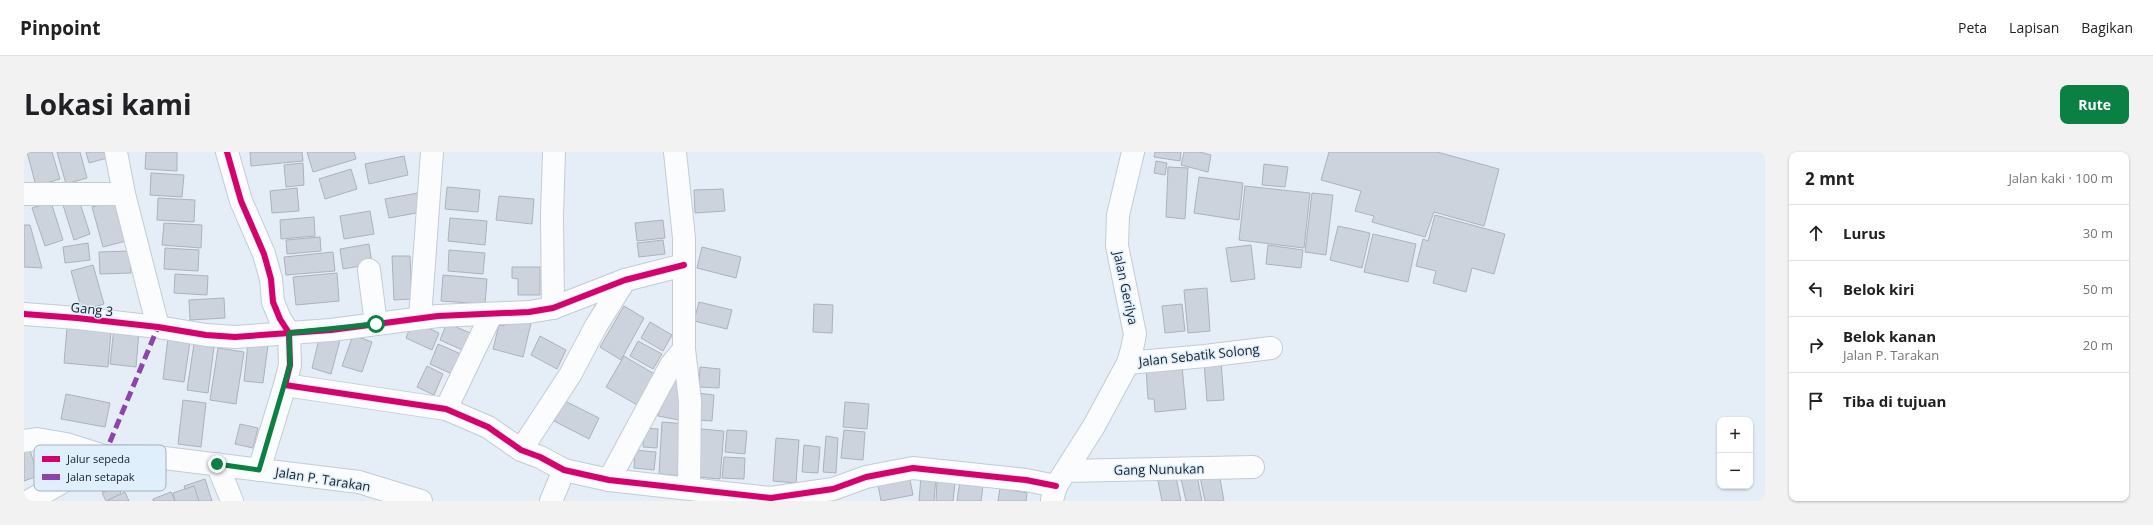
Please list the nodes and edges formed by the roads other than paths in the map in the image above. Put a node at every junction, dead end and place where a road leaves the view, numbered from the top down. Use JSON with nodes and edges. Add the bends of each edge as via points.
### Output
{"nodes":[{"id":1,"x":116,"y":152,"type":"edge"},
{"id":2,"x":227,"y":152,"type":"edge"},
{"id":3,"x":432,"y":152,"type":"edge"},
{"id":4,"x":554,"y":152,"type":"edge"},
{"id":5,"x":675,"y":152,"type":"edge"},
{"id":6,"x":1133,"y":152,"type":"edge"},
{"id":7,"x":24,"y":194,"type":"edge"},
{"id":8,"x":124,"y":194,"type":"junction"},
{"id":9,"x":684,"y":265,"type":"junction"},
{"id":10,"x":369,"y":270,"type":"dead end"},
{"id":11,"x":625,"y":280,"type":"junction"},
{"id":12,"x":553,"y":308,"type":"junction"},
{"id":13,"x":24,"y":314,"type":"edge"},
{"id":14,"x":491,"y":315,"type":"junction"},
{"id":15,"x":420,"y":318,"type":"junction"},
{"id":16,"x":376,"y":324,"type":"junction"},
{"id":17,"x":158,"y":327,"type":"junction"},
{"id":18,"x":289,"y":333,"type":"junction"},
{"id":19,"x":684,"y":348,"type":"junction"},
{"id":20,"x":1271,"y":348,"type":"dead end"},
{"id":21,"x":1128,"y":363,"type":"junction"},
{"id":22,"x":285,"y":385,"type":"junction"},
{"id":23,"x":446,"y":410,"type":"junction"},
{"id":24,"x":24,"y":441,"type":"edge"},
{"id":25,"x":69,"y":445,"type":"edge"},
{"id":26,"x":521,"y":450,"type":"junction"},
{"id":27,"x":166,"y":458,"type":"edge"},
{"id":28,"x":217,"y":464,"type":"junction"},
{"id":29,"x":1253,"y":467,"type":"dead end"},
{"id":30,"x":259,"y":470,"type":"junction"},
{"id":31,"x":564,"y":470,"type":"junction"},
{"id":32,"x":609,"y":480,"type":"junction"},
{"id":33,"x":1058,"y":486,"type":"edge"},
{"id":34,"x":689,"y":488,"type":"junction"},
{"id":35,"x":50,"y":491,"type":"edge"},
{"id":36,"x":38,"y":499,"type":"edge"},
{"id":37,"x":232,"y":501,"type":"edge"},
{"id":38,"x":421,"y":501,"type":"edge"},
{"id":39,"x":551,"y":501,"type":"edge"}],
"edges":[{"from":1,"to":8,"type":"street"},
{"from":2,"to":18,"type":"street","via":[[241,201],[264,254],[271,279],[273,302]]},
{"from":3,"to":15,"type":"street"},
{"from":4,"to":12,"type":"street"},
{"from":5,"to":9,"type":"street","via":[[684,238]]},
{"from":6,"to":21,"type":"street","name":"Jalan Gerilya","via":[[1118,216],[1117,232],[1117,246],[1135,334]]},
{"from":7,"to":8,"type":"street"},
{"from":8,"to":17,"type":"street"},
{"from":9,"to":11,"type":"street","name":"Gang 3"},
{"from":9,"to":19,"type":"street"},
{"from":10,"to":16,"type":"street"},
{"from":11,"to":12,"type":"street","name":"Gang 3"},
{"from":11,"to":26,"type":"street","via":[[596,326],[570,375]]},
{"from":12,"to":14,"type":"street","name":"Gang 3"},
{"from":13,"to":17,"type":"street","name":"Gang 3"},
{"from":14,"to":15,"type":"street","name":"Gang 3"},
{"from":14,"to":23,"type":"street"},
{"from":15,"to":16,"type":"street","name":"Gang 3"},
{"from":16,"to":18,"type":"street","name":"Gang 3"},
{"from":17,"to":18,"type":"street","name":"Gang 3","via":[[235,337]]},
{"from":18,"to":22,"type":"street","via":[[290,365]]},
{"from":19,"to":32,"type":"street","via":[[671,365]]},
{"from":19,"to":34,"type":"street","via":[[690,401]]},
{"from":20,"to":21,"type":"street","name":"Jalan Sebatik Solong"},
{"from":21,"to":33,"type":"street","name":"Jalan Gerilya"},
{"from":22,"to":23,"type":"street","name":"Gang Nunukan"},
{"from":22,"to":30,"type":"street"},
{"from":23,"to":26,"type":"street","name":"Gang Nunukan","via":[[488,427]]},
{"from":24,"to":25,"type":"street","name":"Jalan P. Tarakan","via":[[37,439]]},
{"from":26,"to":31,"type":"street","name":"Gang Nunukan"},
{"from":27,"to":28,"type":"street","name":"Jalan P. Tarakan"},
{"from":28,"to":30,"type":"street","name":"Jalan P. Tarakan"},
{"from":28,"to":37,"type":"street"},
{"from":29,"to":33,"type":"street","name":"Gang Nunukan"},
{"from":30,"to":38,"type":"street","name":"Jalan P. Tarakan","via":[[359,482]]},
{"from":31,"to":32,"type":"street","name":"Gang Nunukan"},
{"from":31,"to":39,"type":"street"},
{"from":32,"to":34,"type":"street","name":"Gang Nunukan"},
{"from":33,"to":34,"type":"street","name":"Gang Nunukan","via":[[1026,480],[913,468],[866,477],[833,489],[771,498]]},
{"from":35,"to":36,"type":"street"}]}
